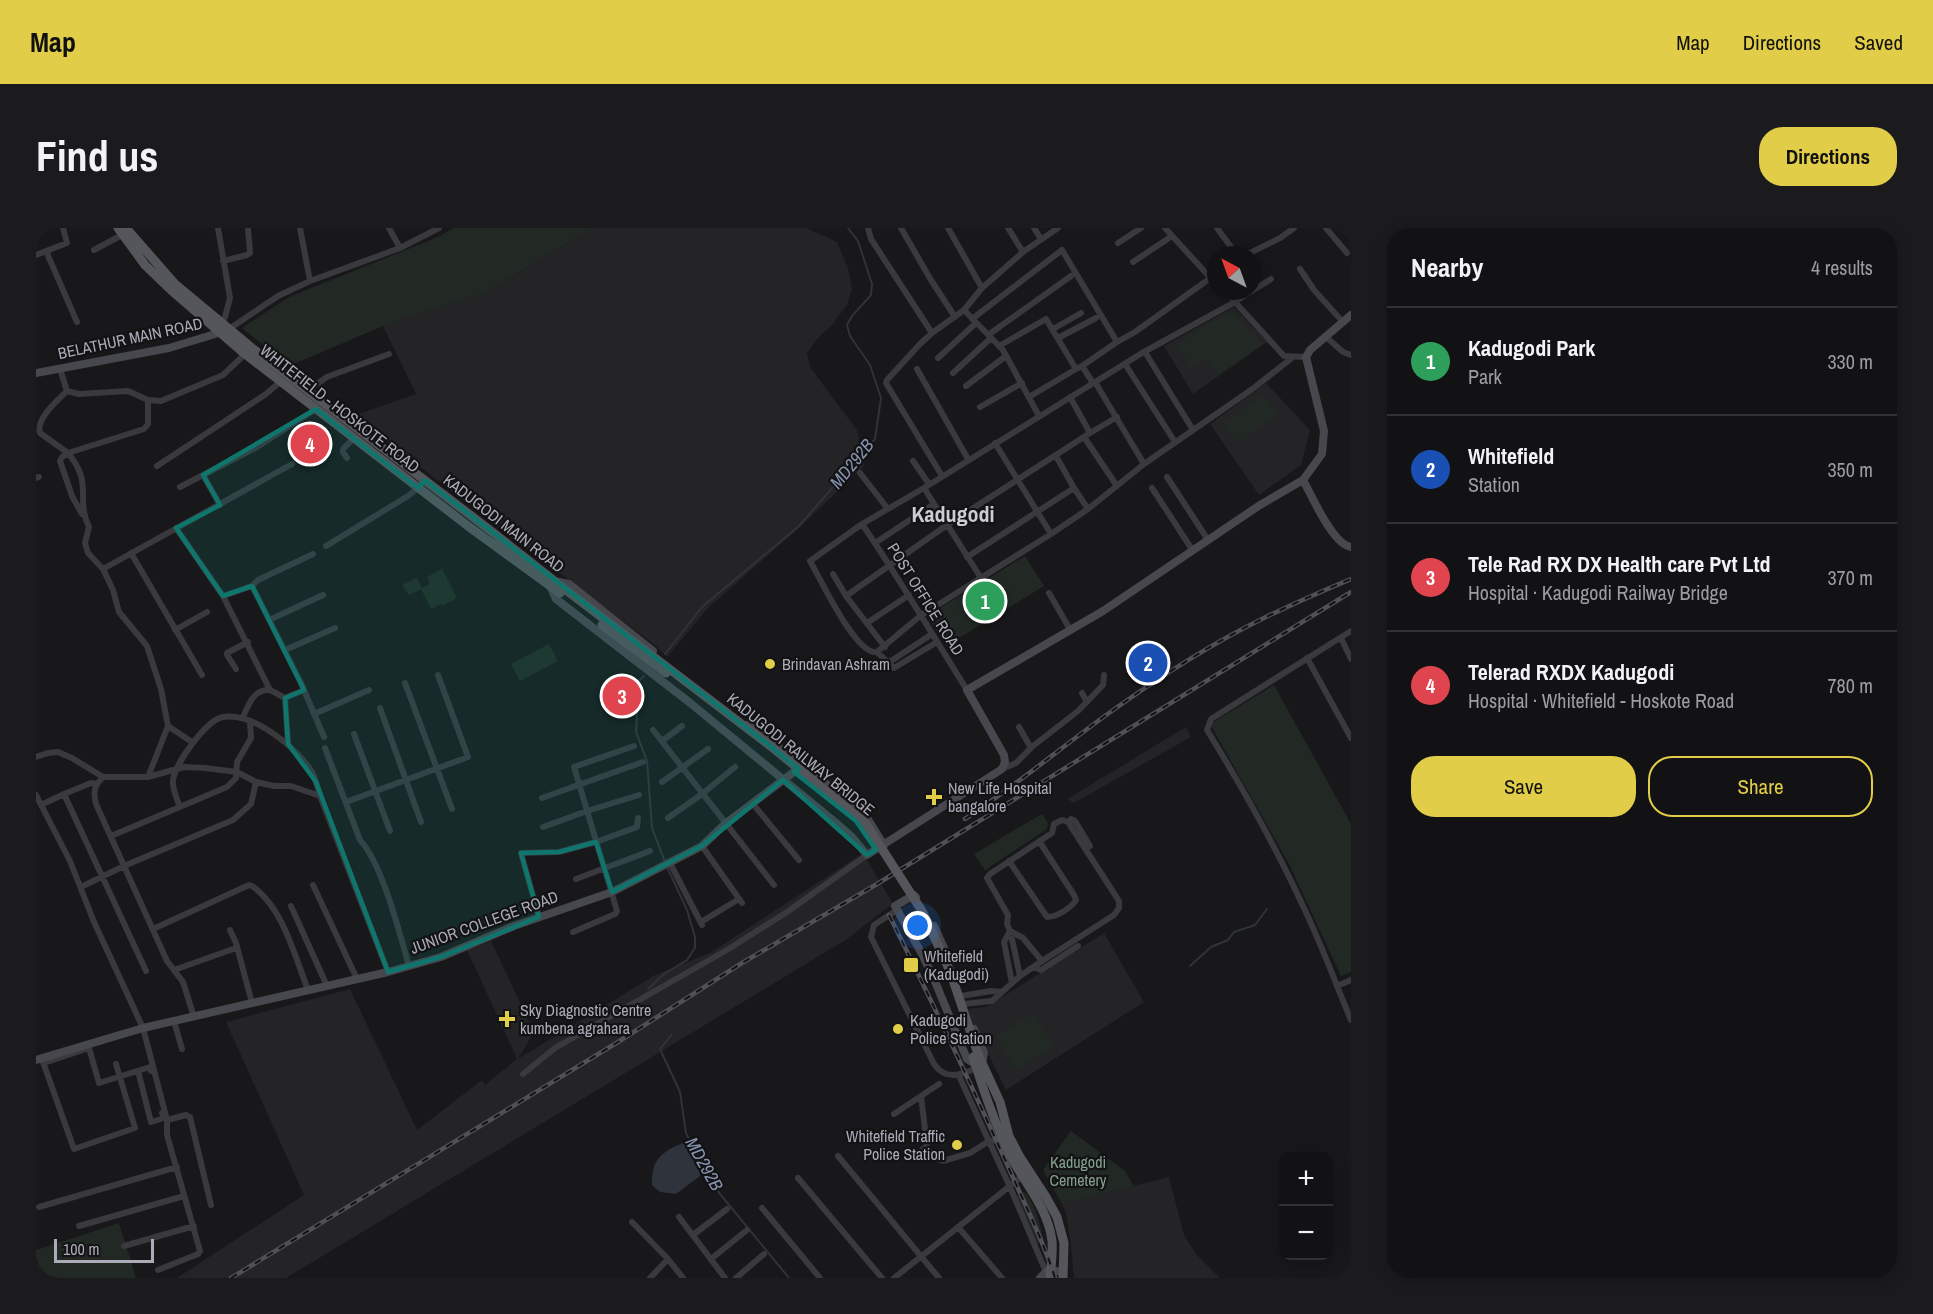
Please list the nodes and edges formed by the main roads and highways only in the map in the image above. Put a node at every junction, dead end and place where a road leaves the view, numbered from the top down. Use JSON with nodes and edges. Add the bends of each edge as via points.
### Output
{"nodes":[{"id":1,"x":122,"y":230,"type":"edge"},
{"id":2,"x":224,"y":328,"type":"junction"},
{"id":3,"x":552,"y":583,"type":"junction"},
{"id":4,"x":561,"y":590,"type":"joint"},
{"id":5,"x":977,"y":1062,"type":"junction"},
{"id":6,"x":1025,"y":1174,"type":"junction"},
{"id":7,"x":1047,"y":1274,"type":"edge"},
{"id":8,"x":1063,"y":1275,"type":"edge"}],
"edges":[{"from":1,"to":2,"type":"main road","name":"KADUGODI MAIN ROAD"},
{"from":2,"to":3,"type":"main road","name":"KADUGODI MAIN ROAD","via":[[425,480]]},
{"from":2,"to":3,"type":"main road","name":"WHITEFIELD - HOSKOTE ROAD","via":[[245,354],[280,382],[418,488]]},
{"from":3,"to":4,"type":"main road","name":"KADUGODI MAIN ROAD"},
{"from":4,"to":5,"type":"main road","name":"KADUGODI RAILWAY BRIDGE","bridge":true,"via":[[765,742],[866,824],[936,940],[950,971]]},
{"from":5,"to":6,"type":"main road","via":[[1000,1102]]},
{"from":5,"to":6,"type":"main road","via":[[1003,1140]]},
{"from":6,"to":7,"type":"main road","via":[[1050,1231],[1052,1253]]},
{"from":6,"to":8,"type":"main road","via":[[1046,1197],[1057,1217],[1064,1244]]}]}
